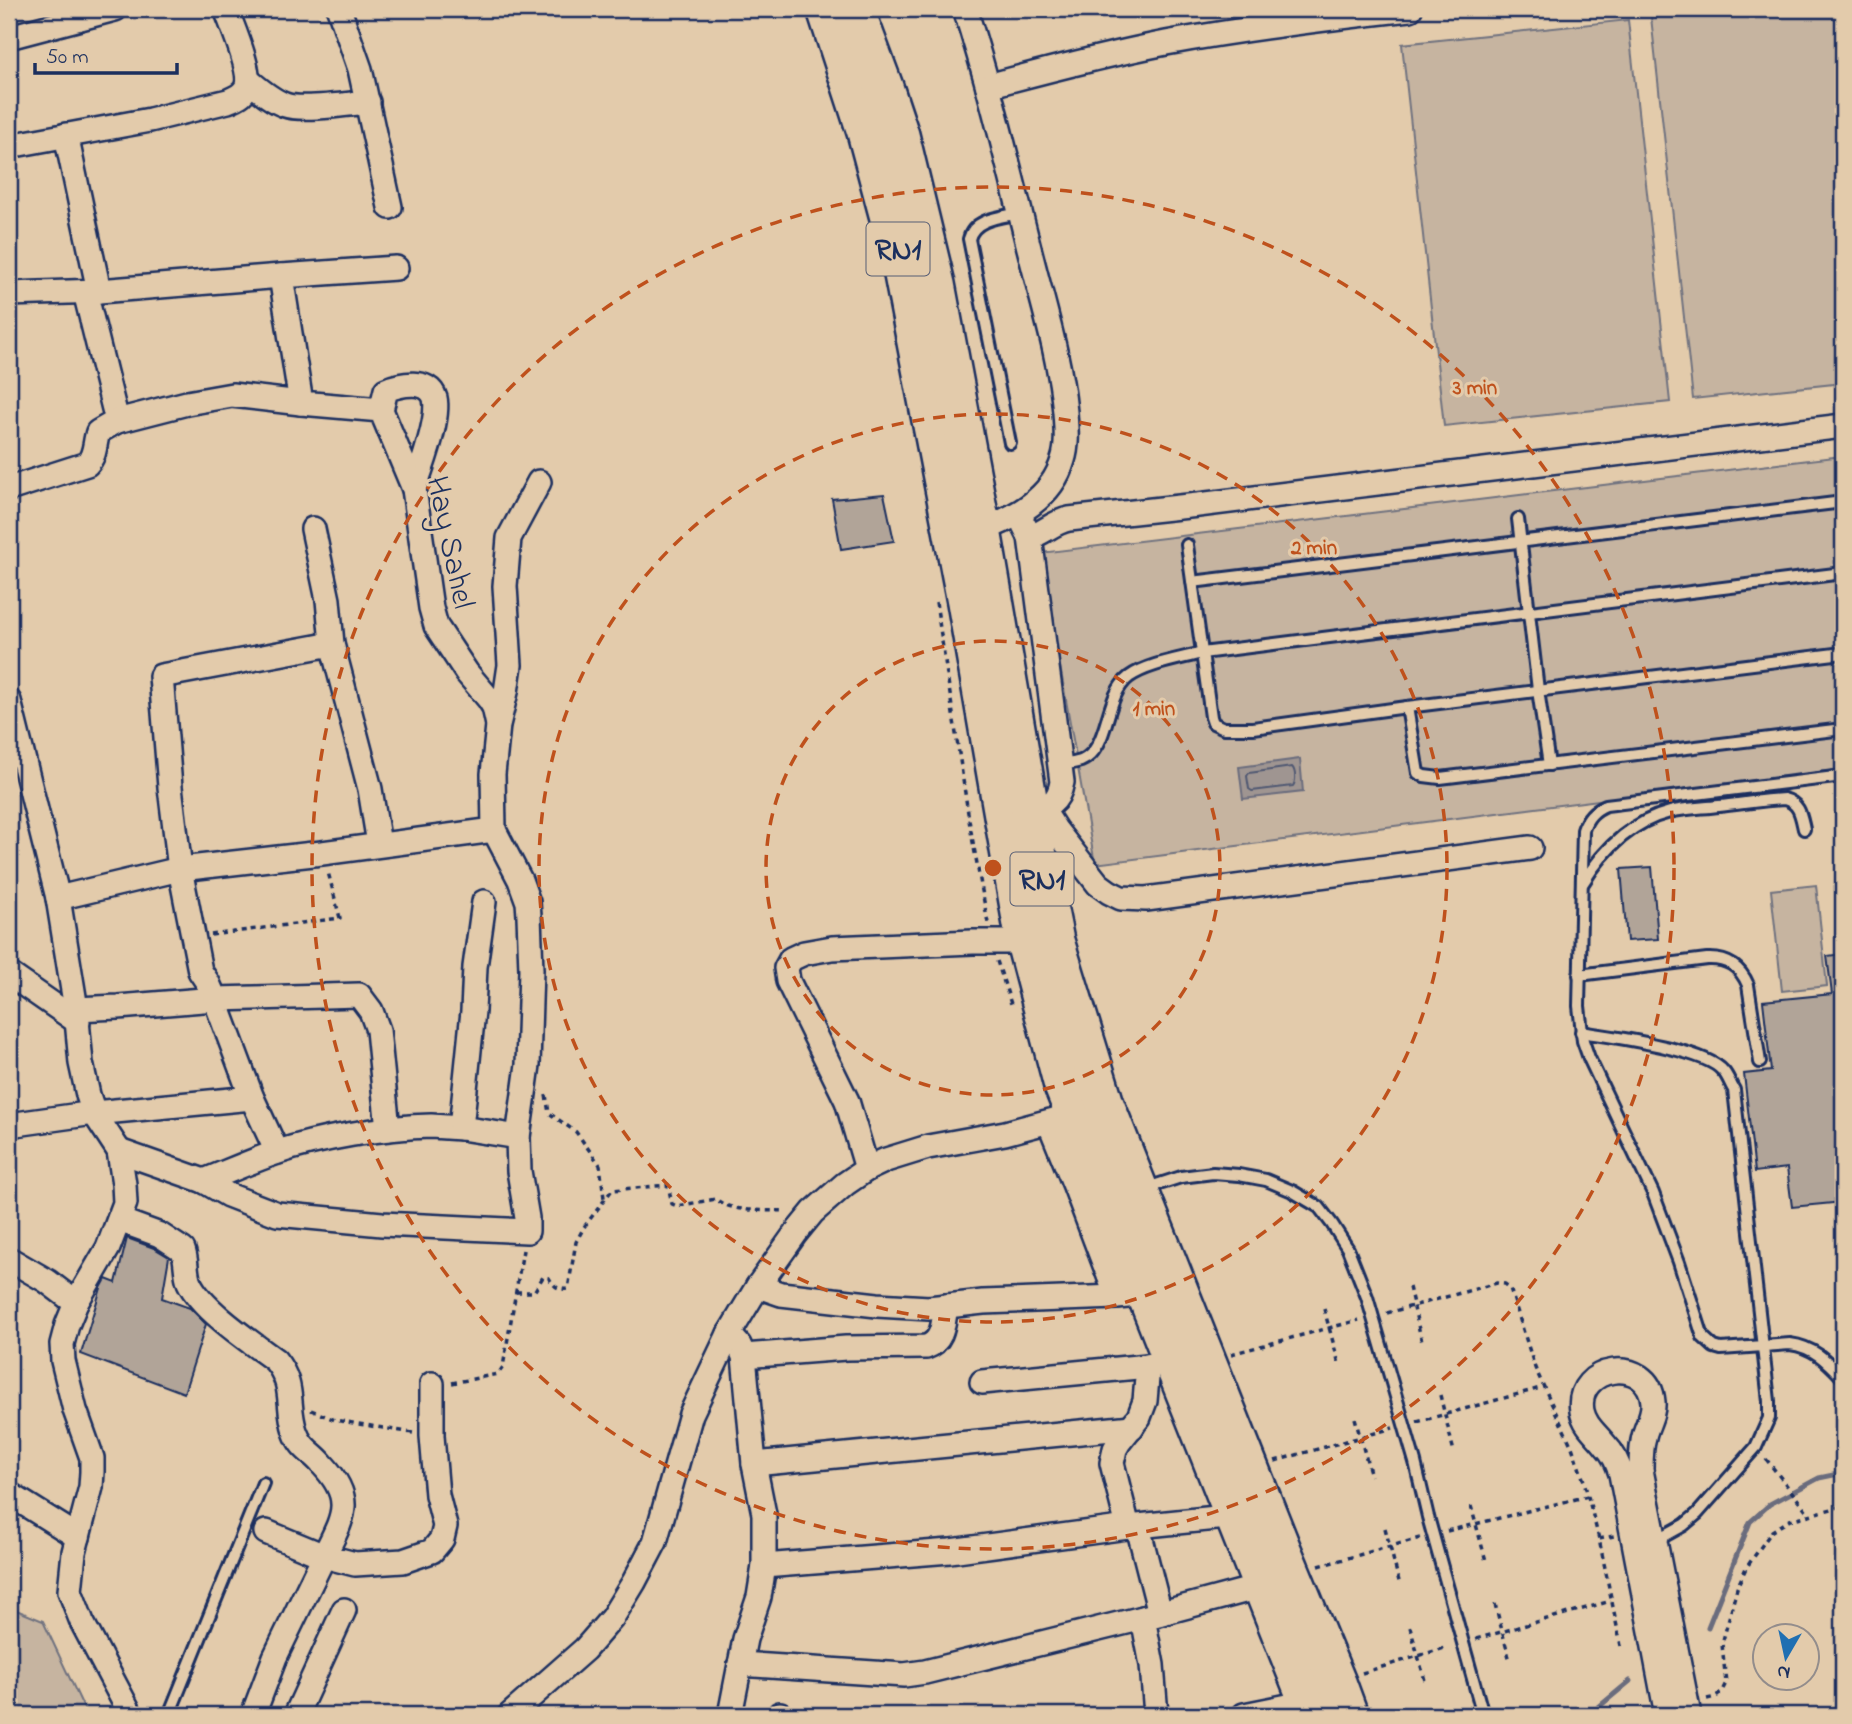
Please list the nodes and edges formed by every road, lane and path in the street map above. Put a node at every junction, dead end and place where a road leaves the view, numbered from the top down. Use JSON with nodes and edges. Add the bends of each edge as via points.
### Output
{"nodes":[{"id":1,"x":115,"y":9,"type":"edge"},
{"id":2,"x":226,"y":9,"type":"edge"},
{"id":3,"x":339,"y":9,"type":"edge"},
{"id":4,"x":826,"y":9,"type":"edge"},
{"id":5,"x":855,"y":9,"type":"edge"},
{"id":6,"x":965,"y":9,"type":"edge"},
{"id":7,"x":1410,"y":9,"type":"edge"},
{"id":8,"x":9,"y":37,"type":"edge"},
{"id":9,"x":248,"y":80,"type":"junction"},
{"id":10,"x":988,"y":86,"type":"junction"},
{"id":11,"x":368,"y":102,"type":"junction"},
{"id":12,"x":66,"y":135,"type":"junction"},
{"id":13,"x":9,"y":146,"type":"edge"},
{"id":14,"x":390,"y":206,"type":"dead end"},
{"id":15,"x":1020,"y":213,"type":"junction"},
{"id":16,"x":396,"y":268,"type":"dead end"},
{"id":17,"x":281,"y":276,"type":"junction"},
{"id":18,"x":92,"y":292,"type":"junction"},
{"id":19,"x":9,"y":294,"type":"edge"},
{"id":20,"x":301,"y":403,"type":"junction"},
{"id":21,"x":381,"y":410,"type":"junction"},
{"id":22,"x":117,"y":421,"type":"junction"},
{"id":23,"x":1843,"y":426,"type":"edge"},
{"id":24,"x":1010,"y":443,"type":"dead end"},
{"id":25,"x":539,"y":482,"type":"dead end"},
{"id":26,"x":9,"y":489,"type":"edge"},
{"id":27,"x":414,"y":489,"type":"junction"},
{"id":28,"x":1843,"y":502,"type":"edge"},
{"id":29,"x":1016,"y":514,"type":"junction"},
{"id":30,"x":1518,"y":519,"type":"dead end"},
{"id":31,"x":313,"y":529,"type":"dead end"},
{"id":32,"x":982,"y":530,"type":"junction"},
{"id":33,"x":1030,"y":537,"type":"junction"},
{"id":34,"x":1520,"y":542,"type":"junction"},
{"id":35,"x":1187,"y":545,"type":"dead end"},
{"id":36,"x":1843,"y":573,"type":"edge"},
{"id":37,"x":1192,"y":582,"type":"junction"},
{"id":38,"x":1529,"y":612,"type":"junction"},
{"id":39,"x":332,"y":645,"type":"junction"},
{"id":40,"x":1202,"y":653,"type":"junction"},
{"id":41,"x":1843,"y":653,"type":"edge"},
{"id":42,"x":1538,"y":690,"type":"junction"},
{"id":43,"x":9,"y":701,"type":"edge"},
{"id":44,"x":1407,"y":707,"type":"junction"},
{"id":45,"x":498,"y":725,"type":"junction"},
{"id":46,"x":1843,"y":729,"type":"edge"},
{"id":47,"x":1060,"y":765,"type":"junction"},
{"id":48,"x":1549,"y":765,"type":"junction"},
{"id":49,"x":1843,"y":776,"type":"edge"},
{"id":50,"x":1025,"y":811,"type":"junction"},
{"id":51,"x":1804,"y":829,"type":"dead end"},
{"id":52,"x":494,"y":830,"type":"junction"},
{"id":53,"x":379,"y":844,"type":"junction"},
{"id":54,"x":1530,"y":848,"type":"dead end"},
{"id":55,"x":324,"y":853,"type":"junction"},
{"id":56,"x":180,"y":869,"type":"junction"},
{"id":57,"x":1582,"y":886,"type":"junction"},
{"id":58,"x":58,"y":898,"type":"junction"},
{"id":59,"x":484,"y":902,"type":"dead end"},
{"id":60,"x":193,"y":937,"type":"junction"},
{"id":61,"x":1025,"y":942,"type":"junction"},
{"id":62,"x":9,"y":974,"type":"edge"},
{"id":63,"x":1579,"y":975,"type":"junction"},
{"id":64,"x":215,"y":999,"type":"junction"},
{"id":65,"x":77,"y":1016,"type":"junction"},
{"id":66,"x":1581,"y":1032,"type":"junction"},
{"id":67,"x":1760,"y":1062,"type":"dead end"},
{"id":68,"x":528,"y":1065,"type":"junction"},
{"id":69,"x":252,"y":1098,"type":"junction"},
{"id":70,"x":94,"y":1112,"type":"junction"},
{"id":71,"x":1076,"y":1114,"type":"junction"},
{"id":72,"x":9,"y":1125,"type":"edge"},
{"id":73,"x":461,"y":1128,"type":"junction"},
{"id":74,"x":388,"y":1129,"type":"junction"},
{"id":75,"x":518,"y":1137,"type":"junction"},
{"id":76,"x":119,"y":1151,"type":"junction"},
{"id":77,"x":276,"y":1152,"type":"junction"},
{"id":78,"x":867,"y":1169,"type":"junction"},
{"id":79,"x":204,"y":1181,"type":"junction"},
{"id":80,"x":1139,"y":1191,"type":"junction"},
{"id":81,"x":604,"y":1200,"type":"junction"},
{"id":82,"x":813,"y":1212,"type":"junction"},
{"id":83,"x":119,"y":1220,"type":"junction"},
{"id":84,"x":527,"y":1231,"type":"junction"},
{"id":85,"x":9,"y":1259,"type":"edge"},
{"id":86,"x":758,"y":1286,"type":"junction"},
{"id":87,"x":1409,"y":1287,"type":"dead end"},
{"id":88,"x":516,"y":1292,"type":"junction"},
{"id":89,"x":1131,"y":1295,"type":"junction"},
{"id":90,"x":76,"y":1303,"type":"junction"},
{"id":91,"x":946,"y":1306,"type":"junction"},
{"id":92,"x":1414,"y":1306,"type":"junction"},
{"id":93,"x":1324,"y":1309,"type":"dead end"},
{"id":94,"x":1372,"y":1316,"type":"junction"},
{"id":95,"x":1329,"y":1328,"type":"junction"},
{"id":96,"x":729,"y":1334,"type":"junction"},
{"id":97,"x":1422,"y":1342,"type":"dead end"},
{"id":98,"x":1763,"y":1346,"type":"junction"},
{"id":99,"x":744,"y":1356,"type":"junction"},
{"id":100,"x":1176,"y":1362,"type":"junction"},
{"id":101,"x":1339,"y":1364,"type":"dead end"},
{"id":102,"x":1843,"y":1378,"type":"edge"},
{"id":103,"x":982,"y":1382,"type":"dead end"},
{"id":104,"x":432,"y":1384,"type":"joint"},
{"id":105,"x":1440,"y":1395,"type":"dead end"},
{"id":106,"x":292,"y":1402,"type":"junction"},
{"id":107,"x":1355,"y":1418,"type":"dead end"},
{"id":108,"x":1132,"y":1427,"type":"junction"},
{"id":109,"x":432,"y":1436,"type":"junction"},
{"id":110,"x":1756,"y":1447,"type":"junction"},
{"id":111,"x":1454,"y":1452,"type":"dead end"},
{"id":112,"x":754,"y":1464,"type":"junction"},
{"id":113,"x":1371,"y":1476,"type":"dead end"},
{"id":114,"x":263,"y":1483,"type":"dead end"},
{"id":115,"x":9,"y":1494,"type":"edge"},
{"id":116,"x":1471,"y":1506,"type":"dead end"},
{"id":117,"x":1843,"y":1506,"type":"edge"},
{"id":118,"x":1810,"y":1515,"type":"junction"},
{"id":119,"x":1236,"y":1516,"type":"junction"},
{"id":120,"x":1133,"y":1527,"type":"junction"},
{"id":121,"x":1385,"y":1528,"type":"dead end"},
{"id":122,"x":266,"y":1532,"type":"dead end"},
{"id":123,"x":78,"y":1537,"type":"junction"},
{"id":124,"x":1655,"y":1541,"type":"junction"},
{"id":125,"x":324,"y":1556,"type":"junction"},
{"id":126,"x":1486,"y":1561,"type":"dead end"},
{"id":127,"x":764,"y":1566,"type":"junction"},
{"id":128,"x":1400,"y":1585,"type":"dead end"},
{"id":129,"x":1263,"y":1586,"type":"junction"},
{"id":130,"x":1495,"y":1604,"type":"dead end"},
{"id":131,"x":344,"y":1610,"type":"dead end"},
{"id":132,"x":1152,"y":1616,"type":"junction"},
{"id":133,"x":1410,"y":1627,"type":"dead end"},
{"id":134,"x":1621,"y":1646,"type":"dead end"},
{"id":135,"x":1510,"y":1661,"type":"dead end"},
{"id":136,"x":740,"y":1664,"type":"junction"},
{"id":137,"x":1426,"y":1684,"type":"dead end"},
{"id":138,"x":1311,"y":1708,"type":"edge"},
{"id":139,"x":1681,"y":1711,"type":"edge"},
{"id":140,"x":131,"y":1715,"type":"edge"},
{"id":141,"x":169,"y":1715,"type":"edge"},
{"id":142,"x":253,"y":1715,"type":"edge"},
{"id":143,"x":296,"y":1715,"type":"edge"},
{"id":144,"x":510,"y":1715,"type":"edge"},
{"id":145,"x":730,"y":1715,"type":"edge"},
{"id":146,"x":1156,"y":1715,"type":"edge"},
{"id":147,"x":1244,"y":1715,"type":"edge"},
{"id":148,"x":1349,"y":1715,"type":"edge"},
{"id":149,"x":1483,"y":1715,"type":"edge"}],
"edges":[{"from":1,"to":8,"type":"street"},
{"from":2,"to":9,"type":"street"},
{"from":3,"to":11,"type":"street"},
{"from":4,"to":50,"type":"highway","number":"RN1","via":[[900,259],[966,602]]},
{"from":5,"to":32,"type":"highway","number":"RN1","via":[[900,135],[925,236]]},
{"from":6,"to":10,"type":"street"},
{"from":7,"to":10,"type":"street","via":[[1164,43]]},
{"from":9,"to":11,"type":"street","via":[[286,106]]},
{"from":9,"to":12,"type":"street","via":[[240,96],[228,101]]},
{"from":10,"to":15,"type":"street"},
{"from":11,"to":14,"type":"street"},
{"from":12,"to":13,"type":"street"},
{"from":12,"to":18,"type":"street"},
{"from":15,"to":24,"type":"lane","via":[[981,222],[969,239]]},
{"from":15,"to":29,"type":"street","via":[[1061,377],[1067,433],[1064,459],[1053,483]]},
{"from":16,"to":17,"type":"street"},
{"from":17,"to":18,"type":"street"},
{"from":17,"to":20,"type":"street"},
{"from":18,"to":19,"type":"street"},
{"from":18,"to":22,"type":"street"},
{"from":20,"to":21,"type":"street"},
{"from":20,"to":22,"type":"street","via":[[232,395]]},
{"from":21,"to":27,"type":"street","name":"Hay Sahel"},
{"from":21,"to":27,"type":"street","via":[[386,390],[397,386],[419,384],[434,395],[431,436]]},
{"from":22,"to":26,"type":"street","via":[[98,432],[87,464]]},
{"from":23,"to":33,"type":"street","via":[[1069,519]]},
{"from":25,"to":45,"type":"street","via":[[509,538],[505,586],[510,665]]},
{"from":27,"to":45,"type":"street","name":"Hay Sahel","via":[[436,626],[489,699]]},
{"from":28,"to":34,"type":"lane"},
{"from":29,"to":32,"type":"street"},
{"from":29,"to":33,"type":"street"},
{"from":30,"to":34,"type":"lane"},
{"from":31,"to":39,"type":"street"},
{"from":32,"to":50,"type":"highway","number":"RN1"},
{"from":33,"to":47,"type":"street"},
{"from":34,"to":37,"type":"lane"},
{"from":34,"to":38,"type":"lane"},
{"from":35,"to":37,"type":"lane"},
{"from":36,"to":38,"type":"lane"},
{"from":37,"to":40,"type":"lane"},
{"from":38,"to":40,"type":"lane"},
{"from":38,"to":42,"type":"lane"},
{"from":39,"to":53,"type":"street","via":[[370,789]]},
{"from":39,"to":56,"type":"street","via":[[162,676]]},
{"from":40,"to":44,"type":"lane","via":[[1211,717],[1224,728]]},
{"from":40,"to":47,"type":"lane","via":[[1129,677],[1118,688],[1099,743],[1083,761]]},
{"from":41,"to":42,"type":"lane"},
{"from":42,"to":44,"type":"lane"},
{"from":42,"to":48,"type":"lane"},
{"from":43,"to":58,"type":"street"},
{"from":44,"to":48,"type":"lane","via":[[1415,763],[1424,776]]},
{"from":45,"to":52,"type":"street","name":"Hay Sahel"},
{"from":46,"to":48,"type":"lane"},
{"from":47,"to":50,"type":"street","via":[[1057,799]]},
{"from":49,"to":57,"type":"lane","via":[[1606,805],[1585,823]]},
{"from":50,"to":54,"type":"street","via":[[1055,829],[1098,884],[1121,898],[1146,899]]},
{"from":50,"to":61,"type":"highway","number":"RN1"},
{"from":50,"to":71,"type":"highway","number":"RN1","via":[[1055,941]]},
{"from":51,"to":57,"type":"lane","via":[[1799,809],[1784,799],[1670,812],[1648,820],[1609,847]]},
{"from":52,"to":53,"type":"street"},
{"from":52,"to":68,"type":"street","via":[[528,902]]},
{"from":53,"to":55,"type":"street"},
{"from":55,"to":56,"type":"street"},
{"from":55,"to":60,"type":"path","via":[[340,918]]},
{"from":56,"to":58,"type":"street"},
{"from":56,"to":60,"type":"street"},
{"from":57,"to":63,"type":"lane"},
{"from":58,"to":65,"type":"street"},
{"from":59,"to":73,"type":"street"},
{"from":60,"to":64,"type":"street","via":[[200,971]]},
{"from":61,"to":71,"type":"highway","number":"RN1","via":[[1063,1086]]},
{"from":61,"to":78,"type":"street","via":[[832,948],[791,959],[786,968],[788,981],[847,1101]]},
{"from":62,"to":65,"type":"street"},
{"from":63,"to":66,"type":"lane"},
{"from":63,"to":67,"type":"lane","via":[[1717,958],[1728,961],[1748,985]]},
{"from":64,"to":65,"type":"street","via":[[118,1007]]},
{"from":64,"to":69,"type":"street"},
{"from":64,"to":74,"type":"street","via":[[359,995],[378,1030]]},
{"from":65,"to":70,"type":"street","via":[[81,1063]]},
{"from":66,"to":98,"type":"lane","via":[[1592,1066],[1653,1194],[1703,1337],[1721,1349]]},
{"from":66,"to":98,"type":"lane","via":[[1678,1050],[1723,1069],[1734,1090]]},
{"from":68,"to":75,"type":"street"},
{"from":68,"to":81,"type":"path","via":[[544,1080],[549,1113],[576,1132],[600,1165]]},
{"from":69,"to":70,"type":"street"},
{"from":69,"to":77,"type":"street"},
{"from":70,"to":72,"type":"street"},
{"from":70,"to":76,"type":"street"},
{"from":71,"to":78,"type":"street","via":[[928,1147]]},
{"from":71,"to":80,"type":"highway","number":"RN1"},
{"from":71,"to":89,"type":"highway","number":"RN1"},
{"from":73,"to":74,"type":"street"},
{"from":73,"to":75,"type":"street"},
{"from":74,"to":77,"type":"street"},
{"from":75,"to":84,"type":"street"},
{"from":76,"to":79,"type":"street"},
{"from":76,"to":83,"type":"street","via":[[125,1203]]},
{"from":77,"to":79,"type":"street"},
{"from":78,"to":82,"type":"street"},
{"from":79,"to":84,"type":"street","via":[[277,1214]]},
{"from":80,"to":94,"type":"lane","via":[[1181,1177],[1213,1173],[1266,1180],[1292,1191],[1319,1207],[1348,1249]]},
{"from":80,"to":100,"type":"highway","number":"RN1"},
{"from":81,"to":82,"type":"path","via":[[612,1190],[668,1185],[672,1204],[677,1206],[716,1199],[733,1208]]},
{"from":81,"to":88,"type":"path","via":[[576,1242],[568,1289],[561,1290],[542,1277],[534,1292]]},
{"from":82,"to":86,"type":"street"},
{"from":83,"to":90,"type":"street"},
{"from":83,"to":106,"type":"street","via":[[160,1235],[183,1250],[195,1292],[222,1320],[275,1360],[287,1378]]},
{"from":84,"to":88,"type":"path"},
{"from":85,"to":90,"type":"street"},
{"from":86,"to":91,"type":"street","via":[[781,1294],[877,1305]]},
{"from":86,"to":96,"type":"street"},
{"from":87,"to":92,"type":"path"},
{"from":88,"to":104,"type":"path","via":[[498,1374]]},
{"from":89,"to":91,"type":"street"},
{"from":89,"to":100,"type":"highway","number":"RN1"},
{"from":90,"to":123,"type":"street","via":[[66,1325],[63,1361],[92,1458],[91,1487]]},
{"from":91,"to":99,"type":"street","via":[[939,1338],[926,1347]]},
{"from":92,"to":94,"type":"path"},
{"from":92,"to":97,"type":"path"},
{"from":92,"to":134,"type":"path","via":[[1497,1283],[1510,1288],[1535,1368],[1584,1482]]},
{"from":93,"to":95,"type":"path"},
{"from":94,"to":95,"type":"path"},
{"from":94,"to":149,"type":"lane"},
{"from":95,"to":100,"type":"path"},
{"from":95,"to":101,"type":"path"},
{"from":96,"to":99,"type":"street"},
{"from":96,"to":144,"type":"street","via":[[691,1414],[655,1542],[635,1582],[585,1649]]},
{"from":98,"to":102,"type":"lane","via":[[1808,1348]]},
{"from":98,"to":110,"type":"lane","via":[[1769,1418]]},
{"from":99,"to":112,"type":"street"},
{"from":100,"to":103,"type":"street"},
{"from":100,"to":108,"type":"street","via":[[1145,1401]]},
{"from":100,"to":119,"type":"highway","number":"RN1"},
{"from":100,"to":148,"type":"highway","number":"RN1"},
{"from":104,"to":109,"type":"street"},
{"from":105,"to":111,"type":"path"},
{"from":106,"to":109,"type":"path","via":[[335,1420]]},
{"from":106,"to":125,"type":"street","via":[[298,1439],[343,1494],[343,1517]]},
{"from":107,"to":113,"type":"path"},
{"from":108,"to":112,"type":"street"},
{"from":108,"to":120,"type":"street","via":[[1115,1449],[1112,1463]]},
{"from":109,"to":125,"type":"street","via":[[445,1526],[437,1547],[403,1561],[355,1564]]},
{"from":110,"to":118,"type":"path"},
{"from":110,"to":124,"type":"lane","via":[[1697,1514]]},
{"from":112,"to":127,"type":"street","via":[[764,1514]]},
{"from":114,"to":141,"type":"lane"},
{"from":115,"to":123,"type":"street"},
{"from":116,"to":126,"type":"path"},
{"from":117,"to":118,"type":"path"},
{"from":118,"to":139,"type":"path","via":[[1772,1531],[1746,1568],[1723,1636],[1724,1688],[1716,1697]]},
{"from":119,"to":120,"type":"street"},
{"from":119,"to":129,"type":"highway","number":"RN1"},
{"from":120,"to":127,"type":"street","via":[[950,1551]]},
{"from":120,"to":132,"type":"street"},
{"from":121,"to":128,"type":"path"},
{"from":122,"to":125,"type":"street"},
{"from":123,"to":140,"type":"street","via":[[70,1591]]},
{"from":124,"to":139,"type":"street"},
{"from":124,"to":139,"type":"street","via":[[1641,1470],[1653,1401],[1648,1386],[1636,1375],[1604,1372],[1591,1381],[1581,1409],[1621,1474]]},
{"from":125,"to":142,"type":"street","via":[[275,1657]]},
{"from":127,"to":136,"type":"street"},
{"from":129,"to":132,"type":"street"},
{"from":129,"to":138,"type":"highway","number":"RN1"},
{"from":130,"to":135,"type":"path"},
{"from":131,"to":143,"type":"street"},
{"from":132,"to":136,"type":"street","via":[[904,1675]]},
{"from":132,"to":146,"type":"street"},
{"from":133,"to":137,"type":"path"},
{"from":136,"to":145,"type":"street"},
{"from":138,"to":147,"type":"street"}]}
